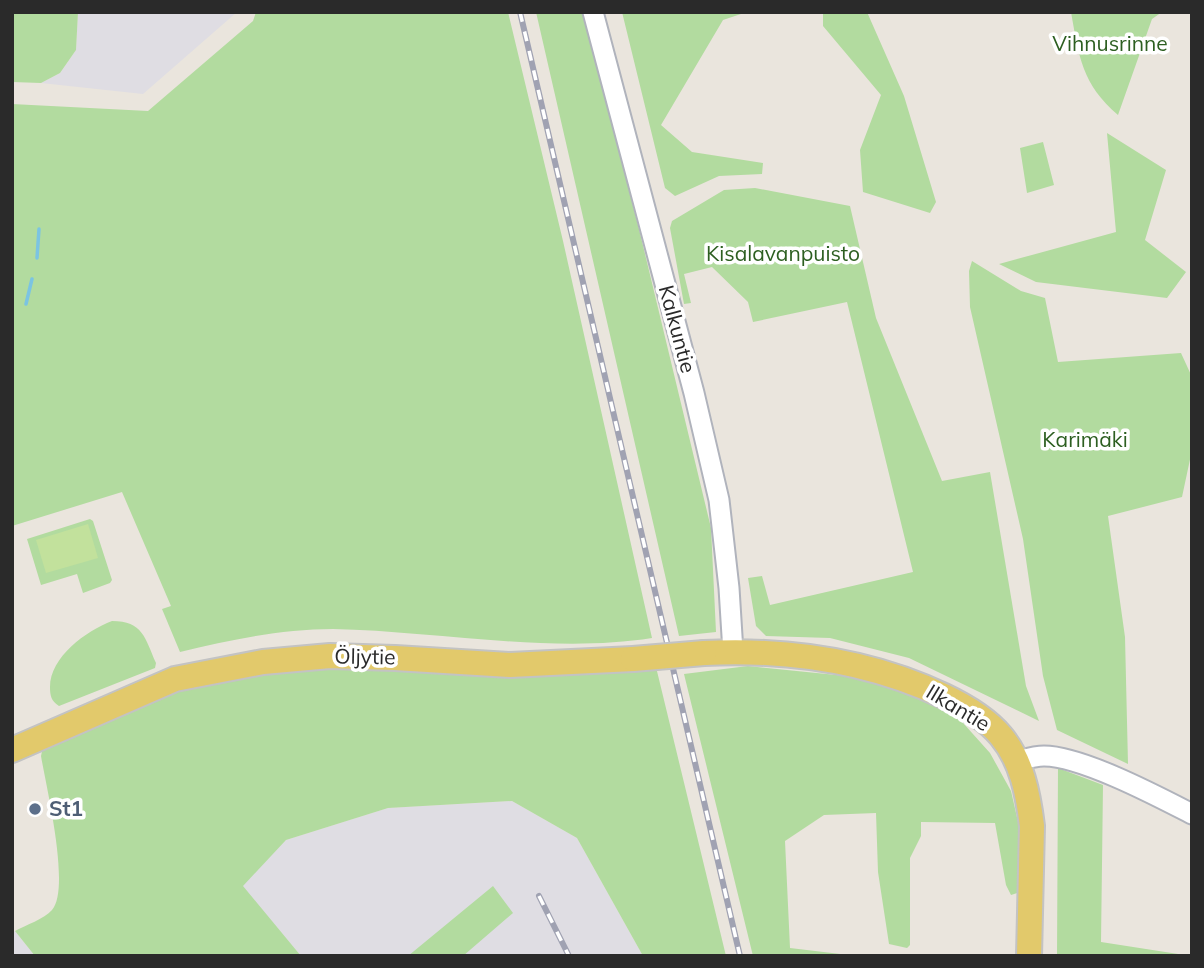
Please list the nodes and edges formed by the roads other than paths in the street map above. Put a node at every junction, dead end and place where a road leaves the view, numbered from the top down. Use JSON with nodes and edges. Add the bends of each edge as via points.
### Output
{"nodes":[{"id":1,"x":593,"y":12,"type":"edge"},
{"id":2,"x":733,"y":652,"type":"junction"},
{"id":3,"x":12,"y":750,"type":"edge"},
{"id":4,"x":1017,"y":761,"type":"junction"},
{"id":5,"x":1192,"y":814,"type":"edge"},
{"id":6,"x":1029,"y":956,"type":"edge"}],
"edges":[{"from":1,"to":2,"type":"street","name":"Kalkuntie","via":[[719,500]]},
{"from":2,"to":3,"type":"main road","name":"Öljytie","bridge":true,"via":[[510,665],[330,656],[263,662],[175,679]]},
{"from":2,"to":4,"type":"main road","name":"Ilkantie","via":[[832,660],[918,683],[980,716],[1002,737]]},
{"from":4,"to":5,"type":"street","via":[[1045,756],[1066,759]]},
{"from":4,"to":6,"type":"main road","name":"Ilkantie","via":[[1032,826]]}]}
